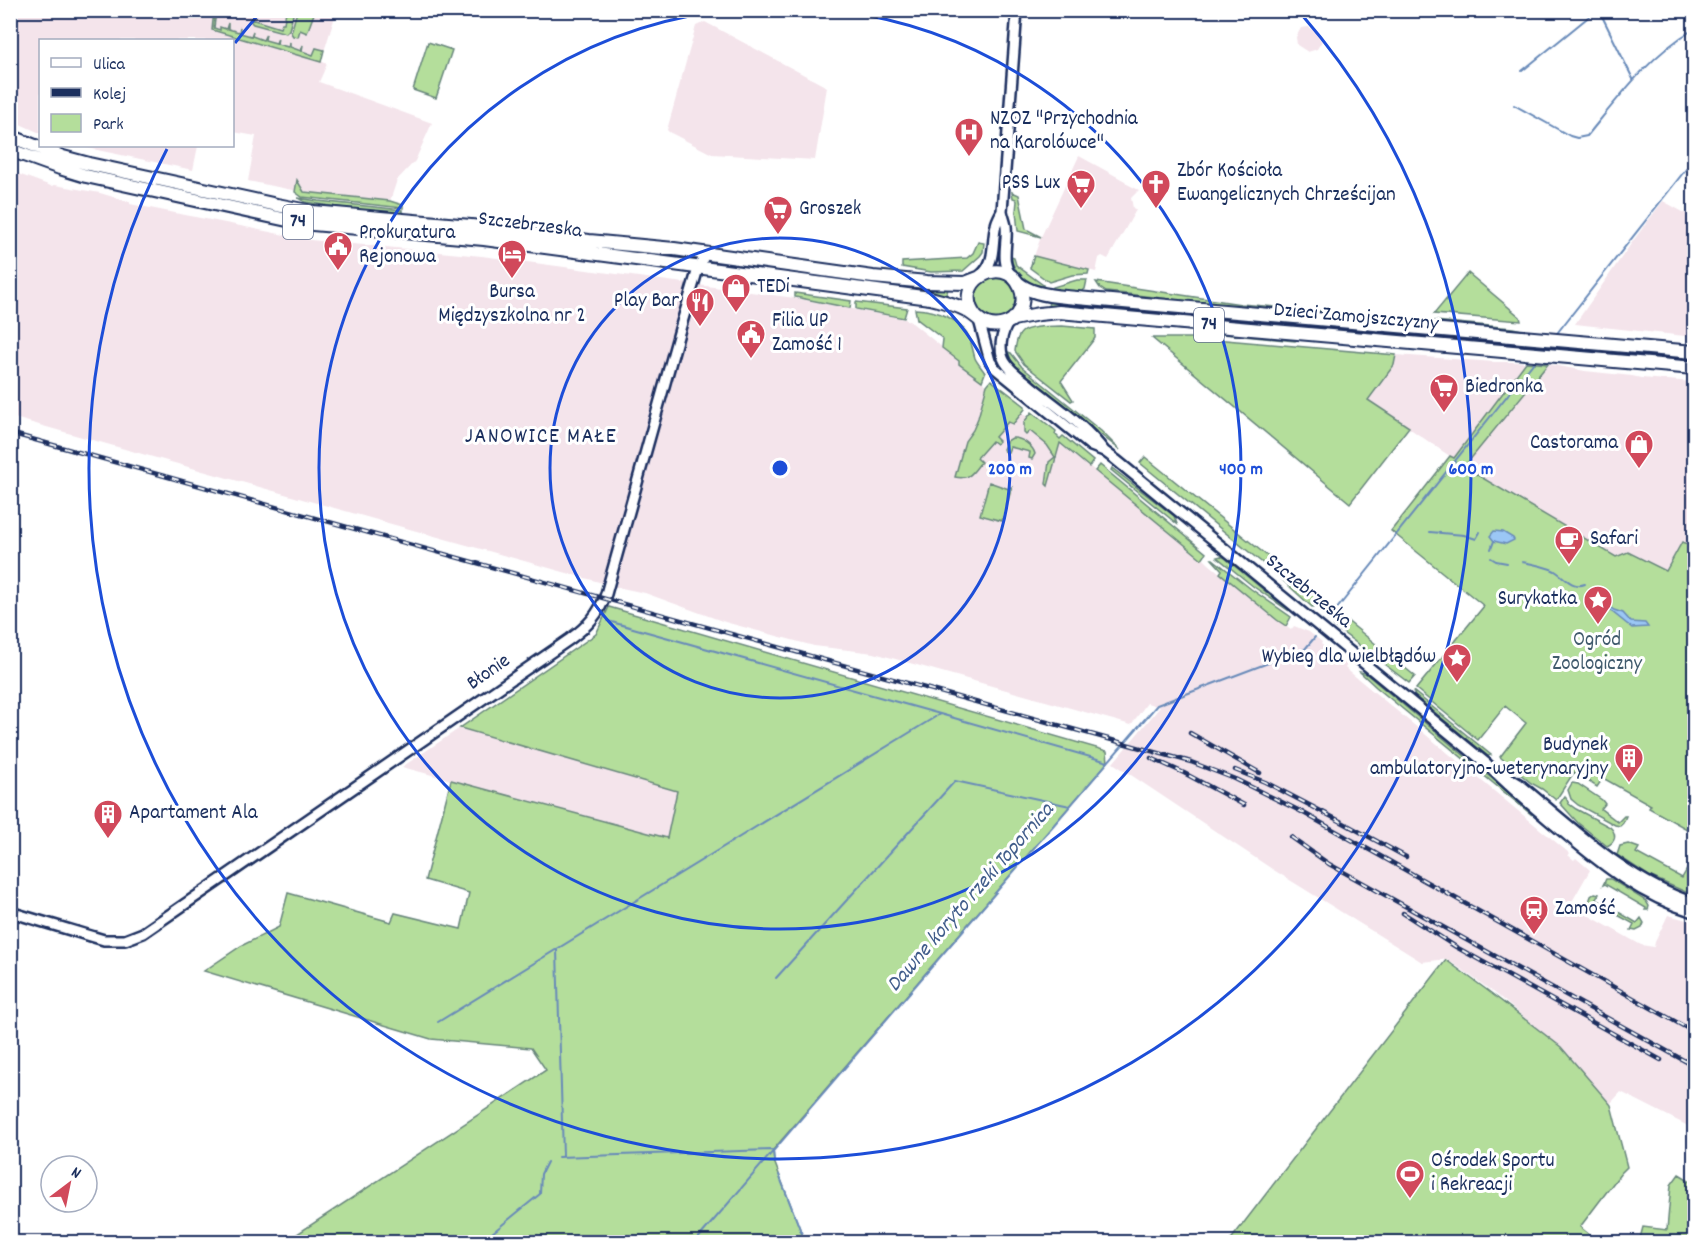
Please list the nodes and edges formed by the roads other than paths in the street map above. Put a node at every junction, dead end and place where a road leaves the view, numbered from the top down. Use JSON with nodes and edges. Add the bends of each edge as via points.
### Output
{"nodes":[{"id":1,"x":1017,"y":10,"type":"edge"},
{"id":2,"x":10,"y":136,"type":"edge"},
{"id":3,"x":39,"y":147,"type":"edge"},
{"id":4,"x":39,"y":147,"type":"edge"},
{"id":5,"x":10,"y":150,"type":"edge"},
{"id":6,"x":1002,"y":211,"type":"junction"},
{"id":7,"x":705,"y":254,"type":"junction"},
{"id":8,"x":699,"y":267,"type":"junction"},
{"id":9,"x":980,"y":277,"type":"junction"},
{"id":10,"x":1015,"y":280,"type":"junction"},
{"id":11,"x":978,"y":319,"type":"junction"},
{"id":12,"x":1011,"y":321,"type":"junction"},
{"id":13,"x":1695,"y":352,"type":"edge"},
{"id":14,"x":1695,"y":368,"type":"edge"},
{"id":15,"x":1104,"y":451,"type":"junction"},
{"id":16,"x":1487,"y":764,"type":"junction"},
{"id":17,"x":1695,"y":903,"type":"edge"},
{"id":18,"x":10,"y":912,"type":"edge"},
{"id":19,"x":1695,"y":912,"type":"edge"}],
"edges":[{"from":1,"to":6,"type":"street"},
{"from":2,"to":4,"type":"main road","name":"Szczebrzeska","number":"74"},
{"from":3,"to":7,"type":"main road","name":"Szczebrzeska","number":"74","via":[[77,161],[291,208]]},
{"from":5,"to":8,"type":"main road","name":"Szczebrzeska","number":"74","via":[[79,174],[302,223],[484,239]]},
{"from":6,"to":9,"type":"street","via":[[996,224],[992,261]]},
{"from":6,"to":10,"type":"street","via":[[1006,264]]},
{"from":7,"to":8,"type":"street","name":"Błonie"},
{"from":7,"to":9,"type":"main road","name":"Szczebrzeska","number":"74","via":[[937,283],[965,283]]},
{"from":8,"to":11,"type":"main road","name":"Szczebrzeska","number":"74","via":[[930,298],[961,308]]},
{"from":8,"to":18,"type":"street","name":"Błonie","via":[[606,594],[592,621],[136,937],[93,938]]},
{"from":9,"to":10,"type":"main road","number":"74","via":[[997,272]]},
{"from":9,"to":11,"type":"main road","via":[[969,296],[970,307]]},
{"from":10,"to":12,"type":"main road","via":[[1023,298]]},
{"from":10,"to":13,"type":"main road","name":"Dzieci Zamojszczyzny","number":"74","via":[[1026,288],[1066,297]]},
{"from":11,"to":12,"type":"main road","number":"74","via":[[995,326]]},
{"from":11,"to":15,"type":"street","name":"Szczebrzeska","via":[[990,361],[999,372],[1091,446]]},
{"from":12,"to":14,"type":"main road","name":"Dzieci Zamojszczyzny","number":"74","via":[[1049,313],[1083,314]]},
{"from":12,"to":15,"type":"street","name":"Szczebrzeska","via":[[1003,331],[1005,362],[1092,435]]},
{"from":15,"to":16,"type":"street","name":"Szczebrzeska"},
{"from":16,"to":17,"type":"street","name":"Szczebrzeska","via":[[1519,784],[1625,870]]},
{"from":16,"to":19,"type":"street","name":"Szczebrzeska","via":[[1614,873],[1654,897]]}]}
